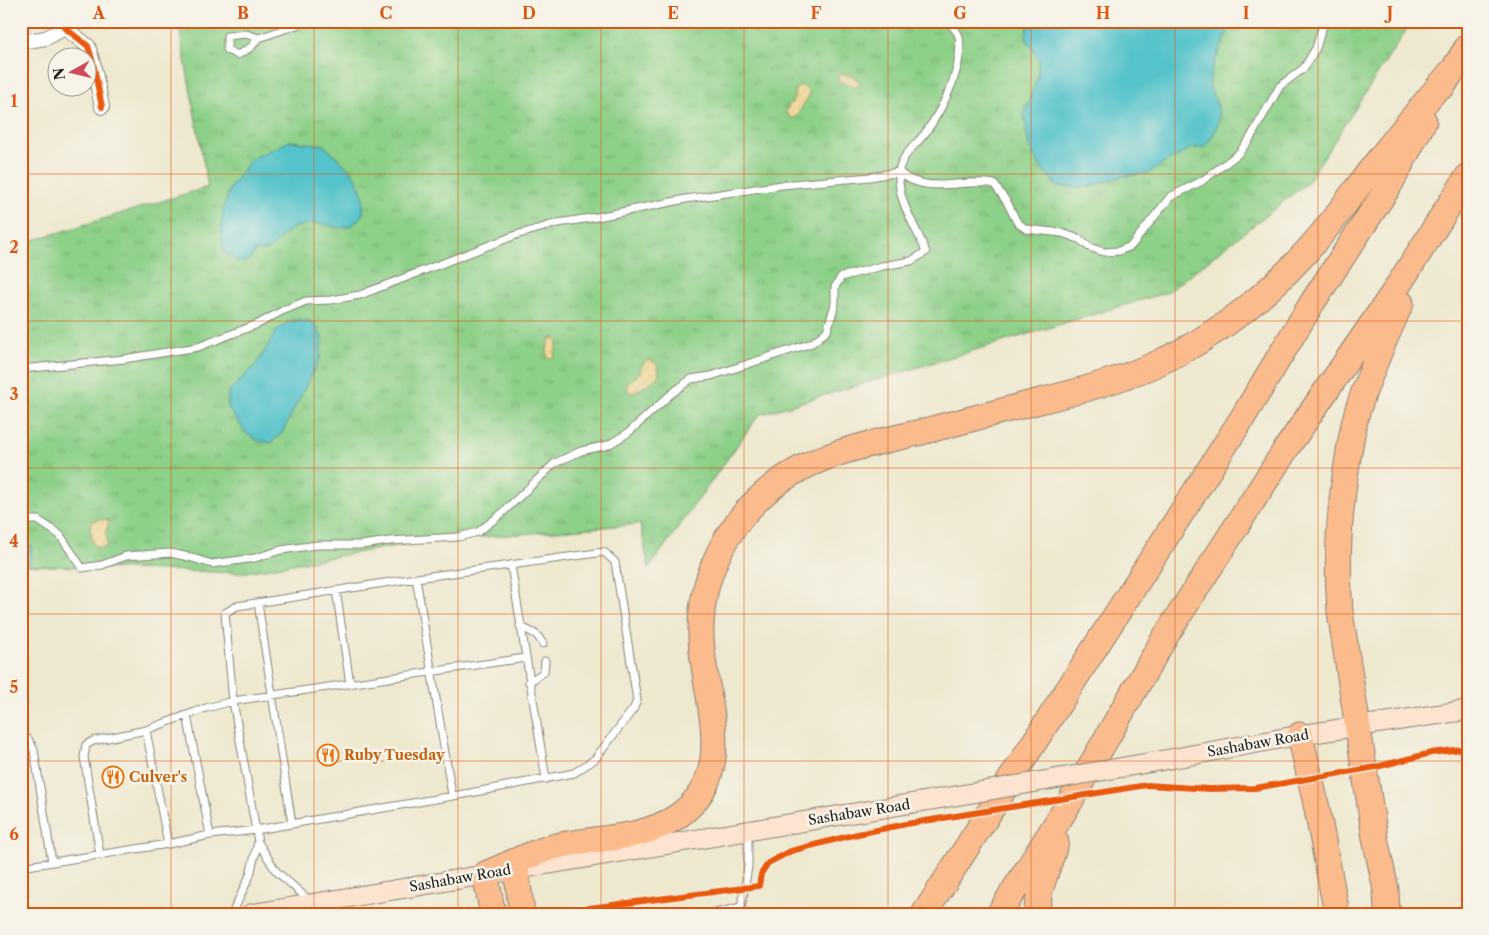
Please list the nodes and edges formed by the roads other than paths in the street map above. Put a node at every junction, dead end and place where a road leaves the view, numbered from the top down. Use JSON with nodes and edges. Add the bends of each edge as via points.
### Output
{"nodes":[{"id":1,"x":308,"y":21,"type":"edge"},
{"id":2,"x":948,"y":21,"type":"edge"},
{"id":3,"x":1327,"y":21,"type":"edge"},
{"id":4,"x":67,"y":24,"type":"edge"},
{"id":5,"x":259,"y":38,"type":"dead end"},
{"id":6,"x":21,"y":42,"type":"edge"},
{"id":7,"x":1468,"y":46,"type":"edge"},
{"id":8,"x":1450,"y":72,"type":"junction"},
{"id":9,"x":102,"y":107,"type":"dead end"},
{"id":10,"x":898,"y":172,"type":"junction"},
{"id":11,"x":1468,"y":176,"type":"edge"},
{"id":12,"x":1468,"y":181,"type":"edge"},
{"id":13,"x":21,"y":369,"type":"edge"},
{"id":14,"x":21,"y":520,"type":"edge"},
{"id":15,"x":511,"y":565,"type":"junction"},
{"id":16,"x":416,"y":578,"type":"junction"},
{"id":17,"x":336,"y":590,"type":"junction"},
{"id":18,"x":258,"y":603,"type":"junction"},
{"id":19,"x":520,"y":626,"type":"junction"},
{"id":20,"x":543,"y":644,"type":"dead end"},
{"id":21,"x":525,"y":658,"type":"junction"},
{"id":22,"x":545,"y":661,"type":"dead end"},
{"id":23,"x":432,"y":671,"type":"junction"},
{"id":24,"x":529,"y":682,"type":"junction"},
{"id":25,"x":350,"y":684,"type":"junction"},
{"id":26,"x":272,"y":696,"type":"junction"},
{"id":27,"x":233,"y":701,"type":"junction"},
{"id":28,"x":1468,"y":710,"type":"edge"},
{"id":29,"x":188,"y":715,"type":"junction"},
{"id":30,"x":1358,"y":726,"type":"junction"},
{"id":31,"x":146,"y":730,"type":"junction"},
{"id":32,"x":1300,"y":735,"type":"junction"},
{"id":33,"x":21,"y":736,"type":"edge"},
{"id":34,"x":546,"y":778,"type":"junction"},
{"id":35,"x":452,"y":795,"type":"junction"},
{"id":36,"x":1068,"y":804,"type":"junction"},
{"id":37,"x":292,"y":824,"type":"junction"},
{"id":38,"x":256,"y":830,"type":"junction"},
{"id":39,"x":748,"y":830,"type":"junction"},
{"id":40,"x":210,"y":834,"type":"junction"},
{"id":41,"x":258,"y":842,"type":"junction"},
{"id":42,"x":168,"y":844,"type":"junction"},
{"id":43,"x":100,"y":855,"type":"junction"},
{"id":44,"x":52,"y":862,"type":"junction"},
{"id":45,"x":21,"y":868,"type":"edge"},
{"id":46,"x":516,"y":869,"type":"junction"},
{"id":47,"x":485,"y":874,"type":"junction"},
{"id":48,"x":313,"y":903,"type":"junction"},
{"id":49,"x":740,"y":910,"type":"edge"},
{"id":50,"x":276,"y":912,"type":"edge"},
{"id":51,"x":232,"y":914,"type":"edge"},
{"id":52,"x":250,"y":914,"type":"edge"},
{"id":53,"x":493,"y":914,"type":"edge"},
{"id":54,"x":522,"y":914,"type":"edge"},
{"id":55,"x":711,"y":914,"type":"edge"},
{"id":56,"x":924,"y":914,"type":"edge"},
{"id":57,"x":998,"y":914,"type":"edge"},
{"id":58,"x":1036,"y":914,"type":"edge"},
{"id":59,"x":1337,"y":914,"type":"edge"},
{"id":60,"x":1387,"y":914,"type":"edge"}],
"edges":[{"from":1,"to":5,"type":"lane"},
{"from":2,"to":10,"type":"lane","via":[[959,34],[959,61],[948,95],[925,133],[910,148]]},
{"from":3,"to":10,"type":"lane","via":[[1304,68],[1280,86],[1238,154],[1202,182],[1170,197],[1131,246],[1119,251],[1104,252],[1062,233],[1026,229],[1017,222],[994,184],[981,181],[938,185],[905,178]]},
{"from":4,"to":6,"type":"street","via":[[46,38]]},
{"from":4,"to":9,"type":"street","via":[[88,46]]},
{"from":7,"to":8,"type":"highway"},
{"from":8,"to":47,"type":"highway","via":[[1320,236],[1283,276],[1221,328],[1155,365],[1123,377],[838,453],[797,470],[770,488],[727,537],[706,588],[701,636],[715,746],[711,771],[699,795],[676,818],[651,830],[554,847]]},
{"from":8,"to":56,"type":"highway","via":[[1389,186]]},
{"from":10,"to":13,"type":"lane","via":[[686,198],[558,223],[490,244],[360,295],[306,301],[198,347],[124,360]]},
{"from":10,"to":14,"type":"lane","via":[[903,202],[926,252],[911,261],[841,277],[835,287],[835,304],[827,331],[812,343],[711,376],[691,379],[621,437],[608,445],[581,451],[555,463],[478,532],[458,537],[361,545],[317,545],[212,564],[170,553],[134,555],[82,568],[60,535],[38,520]]},
{"from":11,"to":36,"type":"highway","via":[[1166,637]]},
{"from":12,"to":30,"type":"highway","via":[[1408,288],[1377,354],[1357,410],[1340,509],[1338,577],[1340,612]]},
{"from":15,"to":16,"type":"lane"},
{"from":15,"to":19,"type":"lane"},
{"from":15,"to":34,"type":"lane","via":[[604,552],[615,562],[637,700],[595,759],[574,773]]},
{"from":16,"to":17,"type":"lane"},
{"from":16,"to":23,"type":"lane"},
{"from":17,"to":18,"type":"lane"},
{"from":17,"to":25,"type":"lane"},
{"from":18,"to":26,"type":"lane"},
{"from":18,"to":27,"type":"lane","via":[[237,606],[225,613]]},
{"from":19,"to":20,"type":"lane","via":[[537,635]]},
{"from":19,"to":21,"type":"lane"},
{"from":21,"to":23,"type":"lane"},
{"from":21,"to":24,"type":"lane"},
{"from":22,"to":24,"type":"lane","via":[[544,672]]},
{"from":23,"to":25,"type":"lane"},
{"from":23,"to":35,"type":"lane"},
{"from":24,"to":34,"type":"lane"},
{"from":25,"to":26,"type":"lane"},
{"from":26,"to":27,"type":"lane"},
{"from":26,"to":37,"type":"lane"},
{"from":27,"to":29,"type":"lane"},
{"from":27,"to":38,"type":"lane"},
{"from":28,"to":30,"type":"main road","name":"Sashabaw Road"},
{"from":29,"to":31,"type":"lane"},
{"from":29,"to":40,"type":"lane"},
{"from":30,"to":32,"type":"main road","name":"Sashabaw Road"},
{"from":30,"to":60,"type":"highway","via":[[1386,890]]},
{"from":31,"to":42,"type":"lane"},
{"from":31,"to":43,"type":"lane","via":[[86,745],[84,757]]},
{"from":32,"to":39,"type":"main road","name":"Sashabaw Road","bridge":true},
{"from":32,"to":59,"type":"highway"},
{"from":33,"to":44,"type":"lane","via":[[28,739],[34,750]]},
{"from":34,"to":35,"type":"lane"},
{"from":35,"to":37,"type":"lane"},
{"from":36,"to":57,"type":"highway"},
{"from":36,"to":58,"type":"highway","via":[[1040,890]]},
{"from":37,"to":38,"type":"lane"},
{"from":38,"to":40,"type":"lane"},
{"from":38,"to":41,"type":"lane"},
{"from":39,"to":46,"type":"main road","name":"Sashabaw Road"},
{"from":39,"to":49,"type":"lane","via":[[748,867]]},
{"from":40,"to":42,"type":"lane"},
{"from":41,"to":48,"type":"lane","via":[[276,871]]},
{"from":41,"to":51,"type":"lane","via":[[250,875]]},
{"from":42,"to":43,"type":"lane"},
{"from":43,"to":44,"type":"lane"},
{"from":44,"to":45,"type":"lane"},
{"from":46,"to":47,"type":"main road","name":"Sashabaw Road"},
{"from":46,"to":54,"type":"highway"},
{"from":47,"to":48,"type":"main road","name":"Sashabaw Road"},
{"from":47,"to":53,"type":"highway"},
{"from":48,"to":50,"type":"main road","name":"Sashabaw Road"},
{"from":49,"to":55,"type":"lane"},
{"from":50,"to":52,"type":"main road","name":"Sashabaw Road"}]}
